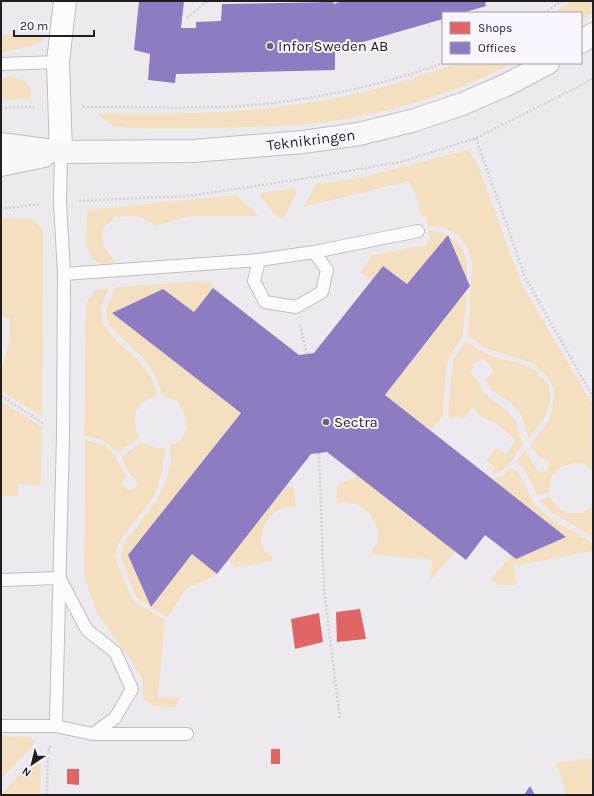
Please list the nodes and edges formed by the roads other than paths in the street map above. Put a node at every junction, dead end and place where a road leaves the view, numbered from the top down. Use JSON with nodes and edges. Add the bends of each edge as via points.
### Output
{"nodes":[{"id":1,"x":65,"y":1,"type":"edge"},
{"id":2,"x":593,"y":34,"type":"edge"},
{"id":3,"x":582,"y":41,"type":"edge"},
{"id":4,"x":58,"y":62,"type":"junction"},
{"id":5,"x":1,"y":64,"type":"edge"},
{"id":6,"x":546,"y":64,"type":"edge"},
{"id":7,"x":1,"y":144,"type":"edge"},
{"id":8,"x":61,"y":152,"type":"junction"},
{"id":9,"x":1,"y":165,"type":"edge"},
{"id":10,"x":418,"y":231,"type":"dead end"},
{"id":11,"x":314,"y":252,"type":"junction"},
{"id":12,"x":259,"y":260,"type":"junction"},
{"id":13,"x":64,"y":274,"type":"junction"},
{"id":14,"x":60,"y":578,"type":"junction"},
{"id":15,"x":1,"y":580,"type":"edge"},
{"id":16,"x":1,"y":726,"type":"edge"},
{"id":17,"x":55,"y":726,"type":"junction"},
{"id":18,"x":93,"y":734,"type":"junction"},
{"id":19,"x":187,"y":734,"type":"dead end"}],
"edges":[{"from":1,"to":4,"type":"street"},
{"from":2,"to":3,"type":"street"},
{"from":4,"to":5,"type":"lane"},
{"from":4,"to":8,"type":"street"},
{"from":6,"to":8,"type":"street","name":"Teknikringen","via":[[462,104],[415,120],[359,134],[303,142],[193,151]]},
{"from":7,"to":8,"type":"street","name":"Teknikringen"},
{"from":8,"to":9,"type":"street","name":"Teknikringen"},
{"from":8,"to":13,"type":"lane","via":[[60,202]]},
{"from":10,"to":11,"type":"lane"},
{"from":11,"to":12,"type":"lane"},
{"from":11,"to":12,"type":"lane","via":[[326,270],[322,292],[296,307],[266,302],[254,281]]},
{"from":12,"to":13,"type":"lane"},
{"from":13,"to":14,"type":"lane"},
{"from":14,"to":15,"type":"lane"},
{"from":14,"to":17,"type":"lane"},
{"from":14,"to":18,"type":"lane","via":[[86,630],[115,652],[132,689],[115,718]]},
{"from":16,"to":17,"type":"lane"},
{"from":17,"to":18,"type":"lane"},
{"from":18,"to":19,"type":"lane"}]}
